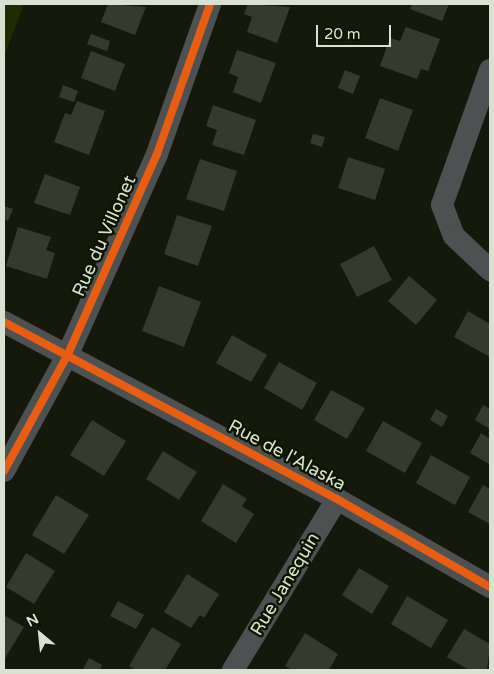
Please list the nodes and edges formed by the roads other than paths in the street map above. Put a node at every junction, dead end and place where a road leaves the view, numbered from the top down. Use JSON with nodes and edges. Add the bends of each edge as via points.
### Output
{"nodes":[{"id":1,"x":210,"y":4,"type":"edge"},
{"id":2,"x":490,"y":70,"type":"edge"},
{"id":3,"x":490,"y":270,"type":"edge"},
{"id":4,"x":4,"y":322,"type":"edge"},
{"id":5,"x":68,"y":354,"type":"junction"},
{"id":6,"x":4,"y":471,"type":"edge"},
{"id":7,"x":337,"y":498,"type":"junction"},
{"id":8,"x":490,"y":587,"type":"edge"},
{"id":9,"x":233,"y":670,"type":"edge"}],
"edges":[{"from":1,"to":5,"type":"street","name":"Rue du Villonet","via":[[157,154]]},
{"from":2,"to":3,"type":"street","via":[[442,205],[454,236]]},
{"from":4,"to":5,"type":"street","name":"Rue de l'Alaska"},
{"from":5,"to":6,"type":"street","name":"Rue du Villonet"},
{"from":5,"to":7,"type":"street","name":"Rue de l'Alaska"},
{"from":7,"to":8,"type":"street","name":"Rue de l'Alaska"},
{"from":7,"to":9,"type":"street","name":"Rue Janequin"}]}
